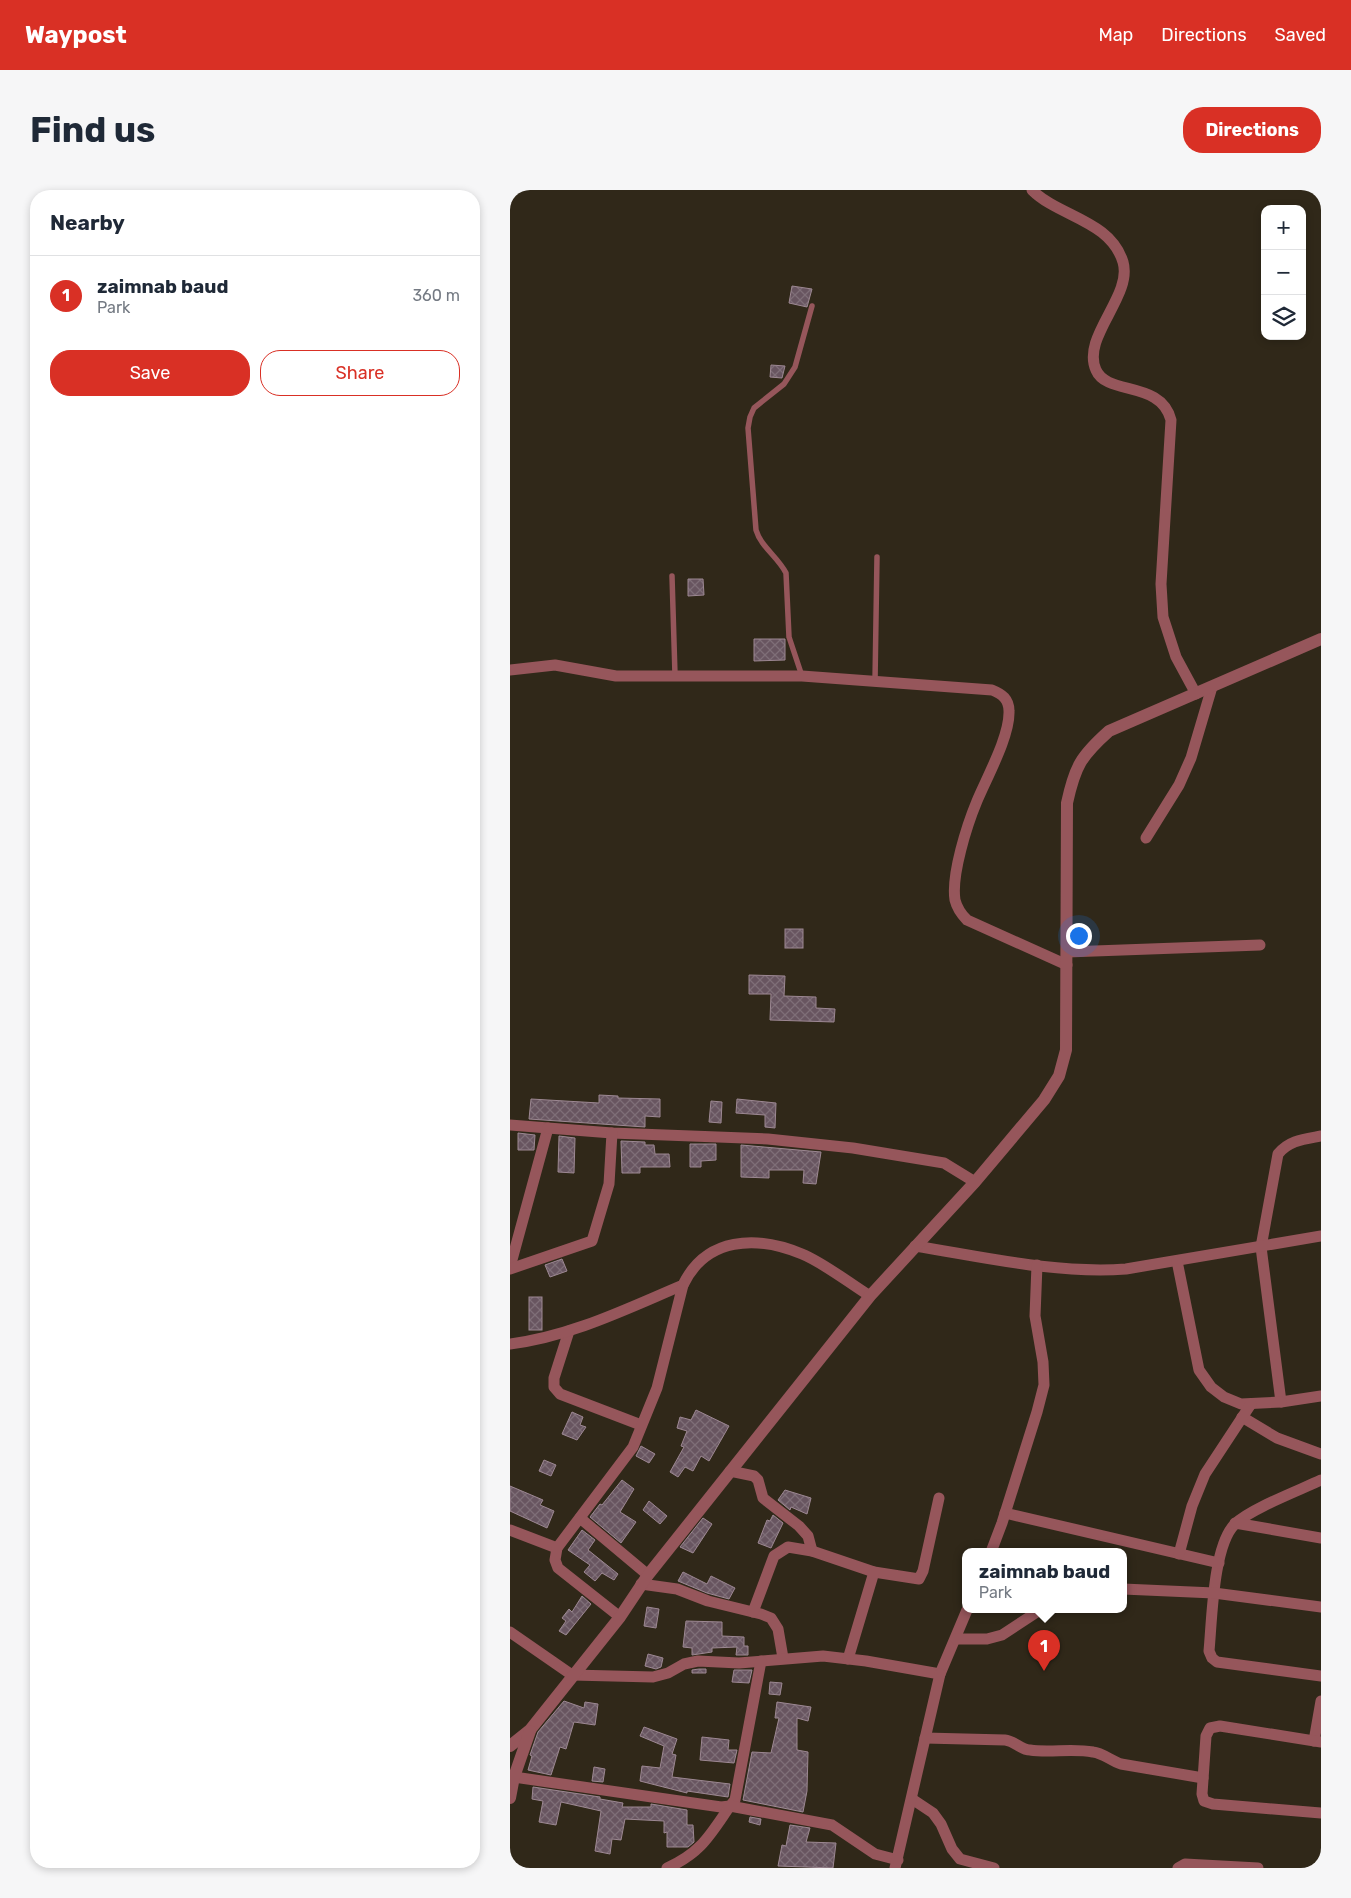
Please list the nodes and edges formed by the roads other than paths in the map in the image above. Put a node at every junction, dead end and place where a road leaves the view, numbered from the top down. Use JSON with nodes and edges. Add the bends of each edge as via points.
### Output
{"nodes":[{"id":1,"x":1032,"y":190,"type":"edge"},
{"id":2,"x":812,"y":306,"type":"dead end"},
{"id":3,"x":877,"y":557,"type":"dead end"},
{"id":4,"x":672,"y":576,"type":"dead end"},
{"id":5,"x":1321,"y":639,"type":"edge"},
{"id":6,"x":510,"y":670,"type":"edge"},
{"id":7,"x":675,"y":675,"type":"junction"},
{"id":8,"x":802,"y":676,"type":"junction"},
{"id":9,"x":875,"y":681,"type":"junction"},
{"id":10,"x":1212,"y":686,"type":"junction"},
{"id":11,"x":1196,"y":694,"type":"junction"},
{"id":12,"x":1146,"y":838,"type":"dead end"},
{"id":13,"x":1260,"y":945,"type":"dead end"},
{"id":14,"x":1067,"y":958,"type":"junction"},
{"id":15,"x":510,"y":1125,"type":"edge"},
{"id":16,"x":548,"y":1128,"type":"junction"},
{"id":17,"x":612,"y":1133,"type":"junction"},
{"id":18,"x":1321,"y":1136,"type":"edge"},
{"id":19,"x":975,"y":1182,"type":"junction"},
{"id":20,"x":1321,"y":1236,"type":"edge"},
{"id":21,"x":915,"y":1246,"type":"junction"},
{"id":22,"x":1261,"y":1247,"type":"junction"},
{"id":23,"x":1177,"y":1261,"type":"junction"},
{"id":24,"x":1037,"y":1265,"type":"junction"},
{"id":25,"x":510,"y":1268,"type":"edge"},
{"id":26,"x":683,"y":1285,"type":"junction"},
{"id":27,"x":870,"y":1296,"type":"junction"},
{"id":28,"x":569,"y":1331,"type":"junction"},
{"id":29,"x":510,"y":1344,"type":"edge"},
{"id":30,"x":1321,"y":1396,"type":"edge"},
{"id":31,"x":1281,"y":1402,"type":"junction"},
{"id":32,"x":1251,"y":1404,"type":"junction"},
{"id":33,"x":1242,"y":1417,"type":"junction"},
{"id":34,"x":641,"y":1425,"type":"junction"},
{"id":35,"x":1321,"y":1454,"type":"edge"},
{"id":36,"x":730,"y":1472,"type":"junction"},
{"id":37,"x":1321,"y":1480,"type":"edge"},
{"id":38,"x":939,"y":1498,"type":"dead end"},
{"id":39,"x":1005,"y":1513,"type":"junction"},
{"id":40,"x":580,"y":1518,"type":"junction"},
{"id":41,"x":1235,"y":1524,"type":"junction"},
{"id":42,"x":510,"y":1530,"type":"edge"},
{"id":43,"x":1321,"y":1538,"type":"edge"},
{"id":44,"x":556,"y":1548,"type":"junction"},
{"id":45,"x":992,"y":1548,"type":"edge"},
{"id":46,"x":812,"y":1551,"type":"junction"},
{"id":47,"x":1178,"y":1554,"type":"junction"},
{"id":48,"x":1218,"y":1563,"type":"junction"},
{"id":49,"x":874,"y":1572,"type":"junction"},
{"id":50,"x":645,"y":1580,"type":"junction"},
{"id":51,"x":1127,"y":1589,"type":"edge"},
{"id":52,"x":1214,"y":1593,"type":"junction"},
{"id":53,"x":1321,"y":1607,"type":"edge"},
{"id":54,"x":753,"y":1612,"type":"junction"},
{"id":55,"x":966,"y":1613,"type":"edge"},
{"id":56,"x":1035,"y":1613,"type":"edge"},
{"id":57,"x":620,"y":1616,"type":"junction"},
{"id":58,"x":510,"y":1632,"type":"edge"},
{"id":59,"x":956,"y":1639,"type":"junction"},
{"id":60,"x":783,"y":1658,"type":"junction"},
{"id":61,"x":848,"y":1659,"type":"junction"},
{"id":62,"x":761,"y":1661,"type":"junction"},
{"id":63,"x":940,"y":1674,"type":"junction"},
{"id":64,"x":572,"y":1675,"type":"junction"},
{"id":65,"x":1321,"y":1676,"type":"edge"},
{"id":66,"x":1321,"y":1701,"type":"edge"},
{"id":67,"x":530,"y":1730,"type":"junction"},
{"id":68,"x":925,"y":1738,"type":"junction"},
{"id":69,"x":1317,"y":1741,"type":"edge"},
{"id":70,"x":510,"y":1746,"type":"edge"},
{"id":71,"x":514,"y":1777,"type":"junction"},
{"id":72,"x":1203,"y":1778,"type":"junction"},
{"id":73,"x":510,"y":1798,"type":"edge"},
{"id":74,"x":912,"y":1799,"type":"junction"},
{"id":75,"x":730,"y":1806,"type":"junction"},
{"id":76,"x":1321,"y":1813,"type":"edge"},
{"id":77,"x":897,"y":1864,"type":"edge"},
{"id":78,"x":667,"y":1868,"type":"edge"},
{"id":79,"x":994,"y":1868,"type":"edge"},
{"id":80,"x":1178,"y":1868,"type":"edge"},
{"id":81,"x":1258,"y":1868,"type":"edge"}],
"edges":[{"from":1,"to":11,"type":"street","via":[[1041,199],[1100,231],[1115,247],[1123,262],[1124,277],[1097,341],[1093,362],[1102,379],[1146,392],[1168,410],[1171,420],[1161,584],[1163,617],[1176,657]]},
{"from":2,"to":8,"type":"lane","via":[[796,367],[784,384],[754,408],[748,428],[756,530],[761,542],[786,573],[789,637]]},
{"from":3,"to":9,"type":"lane"},
{"from":4,"to":7,"type":"lane"},
{"from":5,"to":10,"type":"street"},
{"from":6,"to":7,"type":"street","via":[[555,665],[616,676]]},
{"from":7,"to":8,"type":"street"},
{"from":8,"to":9,"type":"street"},
{"from":9,"to":14,"type":"street","via":[[1002,693],[1009,712],[1004,737],[965,836],[955,900],[966,920]]},
{"from":10,"to":11,"type":"street"},
{"from":10,"to":12,"type":"street","via":[[1191,758],[1179,785]]},
{"from":11,"to":14,"type":"street","via":[[1109,731],[1086,752],[1073,774],[1067,803]]},
{"from":13,"to":14,"type":"street"},
{"from":14,"to":19,"type":"street","via":[[1066,1050],[1059,1076],[1044,1100]]},
{"from":15,"to":16,"type":"street"},
{"from":16,"to":17,"type":"street"},
{"from":16,"to":25,"type":"street"},
{"from":17,"to":19,"type":"street","via":[[768,1139],[853,1148],[944,1163]]},
{"from":17,"to":25,"type":"street","via":[[609,1184],[592,1241]]},
{"from":18,"to":22,"type":"street","via":[[1294,1141],[1278,1154]]},
{"from":19,"to":21,"type":"street"},
{"from":20,"to":22,"type":"street"},
{"from":21,"to":24,"type":"street"},
{"from":21,"to":27,"type":"street"},
{"from":22,"to":23,"type":"street"},
{"from":22,"to":31,"type":"street"},
{"from":23,"to":24,"type":"street","via":[[1096,1271]]},
{"from":23,"to":32,"type":"street","via":[[1199,1370],[1211,1387],[1224,1397],[1241,1404]]},
{"from":24,"to":39,"type":"street","via":[[1036,1316],[1044,1384]]},
{"from":26,"to":27,"type":"street","via":[[690,1269],[711,1251],[730,1243],[751,1244],[777,1246],[803,1254]]},
{"from":26,"to":28,"type":"street"},
{"from":26,"to":34,"type":"street","via":[[657,1388]]},
{"from":27,"to":36,"type":"street"},
{"from":28,"to":29,"type":"street","via":[[543,1340]]},
{"from":28,"to":34,"type":"street","via":[[554,1387],[560,1394]]},
{"from":30,"to":31,"type":"street"},
{"from":31,"to":32,"type":"street"},
{"from":32,"to":33,"type":"street"},
{"from":33,"to":35,"type":"street","via":[[1277,1438]]},
{"from":33,"to":47,"type":"street","via":[[1205,1474]]},
{"from":34,"to":40,"type":"street","via":[[633,1447]]},
{"from":36,"to":46,"type":"street","via":[[754,1476],[763,1498],[799,1526],[808,1536]]},
{"from":36,"to":50,"type":"street"},
{"from":37,"to":41,"type":"street"},
{"from":38,"to":49,"type":"street","via":[[921,1576],[914,1580]]},
{"from":39,"to":45,"type":"street"},
{"from":39,"to":47,"type":"street"},
{"from":40,"to":44,"type":"street"},
{"from":40,"to":50,"type":"street"},
{"from":41,"to":43,"type":"street"},
{"from":41,"to":48,"type":"street"},
{"from":42,"to":44,"type":"street"},
{"from":44,"to":57,"type":"street","via":[[558,1568]]},
{"from":46,"to":49,"type":"street"},
{"from":46,"to":54,"type":"street","via":[[788,1547],[774,1556]]},
{"from":47,"to":48,"type":"street"},
{"from":48,"to":52,"type":"street"},
{"from":49,"to":61,"type":"street"},
{"from":50,"to":54,"type":"street","via":[[708,1602]]},
{"from":50,"to":57,"type":"street"},
{"from":51,"to":52,"type":"street"},
{"from":52,"to":53,"type":"street"},
{"from":52,"to":65,"type":"street","via":[[1209,1650],[1217,1662]]},
{"from":54,"to":60,"type":"street","via":[[771,1618],[778,1629]]},
{"from":55,"to":59,"type":"street"},
{"from":56,"to":59,"type":"street","via":[[1002,1635],[987,1639]]},
{"from":57,"to":64,"type":"street"},
{"from":58,"to":64,"type":"street"},
{"from":59,"to":63,"type":"street"},
{"from":60,"to":61,"type":"street","via":[[823,1656]]},
{"from":60,"to":62,"type":"street"},
{"from":61,"to":63,"type":"street"},
{"from":62,"to":64,"type":"street","via":[[698,1661],[653,1677]]},
{"from":62,"to":75,"type":"street","via":[[735,1800]]},
{"from":63,"to":68,"type":"street"},
{"from":64,"to":67,"type":"street"},
{"from":66,"to":69,"type":"street"},
{"from":67,"to":70,"type":"street"},
{"from":67,"to":71,"type":"street"},
{"from":68,"to":72,"type":"street","via":[[1005,1740],[1029,1750],[1096,1752],[1121,1764]]},
{"from":68,"to":74,"type":"street"},
{"from":69,"to":72,"type":"street","via":[[1220,1726],[1210,1728],[1206,1736]]},
{"from":71,"to":73,"type":"street"},
{"from":71,"to":75,"type":"street"},
{"from":72,"to":76,"type":"street","via":[[1204,1801],[1213,1804]]},
{"from":74,"to":77,"type":"street"},
{"from":74,"to":79,"type":"street","via":[[933,1813],[960,1860]]},
{"from":75,"to":77,"type":"street","via":[[832,1825],[875,1854]]},
{"from":75,"to":78,"type":"street","via":[[697,1851]]},
{"from":80,"to":81,"type":"street","via":[[1185,1864]]}]}
